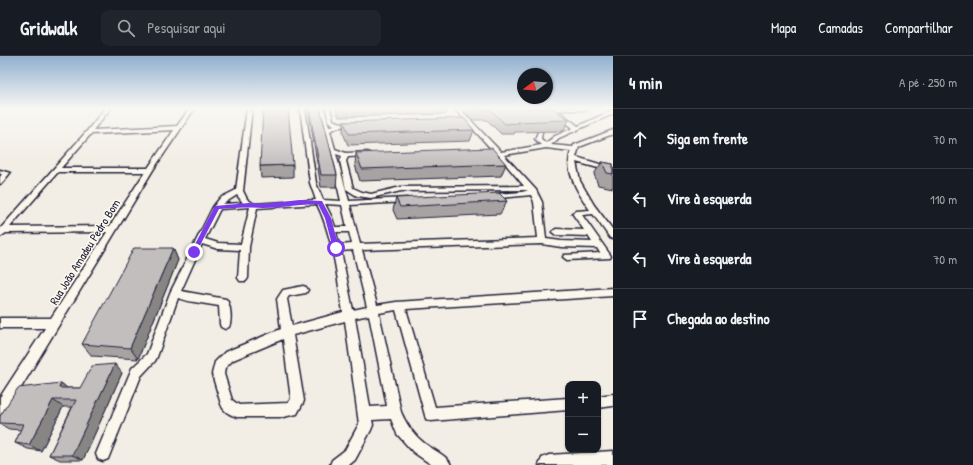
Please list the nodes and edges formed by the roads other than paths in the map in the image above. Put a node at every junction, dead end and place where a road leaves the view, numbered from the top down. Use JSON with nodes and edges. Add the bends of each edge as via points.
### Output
{"nodes":[{"id":1,"x":93,"y":127,"type":"edge"},
{"id":2,"x":247,"y":127,"type":"edge"},
{"id":3,"x":305,"y":127,"type":"edge"},
{"id":4,"x":326,"y":127,"type":"edge"},
{"id":5,"x":333,"y":127,"type":"edge"},
{"id":6,"x":469,"y":127,"type":"edge"},
{"id":7,"x":474,"y":127,"type":"edge"},
{"id":8,"x":178,"y":128,"type":"joint"},
{"id":9,"x":577,"y":128,"type":"edge"},
{"id":10,"x":327,"y":130,"type":"junction"},
{"id":11,"x":89,"y":132,"type":"junction"},
{"id":12,"x":613,"y":132,"type":"edge"},
{"id":13,"x":540,"y":133,"type":"dead end"},
{"id":14,"x":546,"y":146,"type":"junction"},
{"id":15,"x":574,"y":149,"type":"junction"},
{"id":16,"x":332,"y":150,"type":"junction"},
{"id":17,"x":376,"y":154,"type":"edge"},
{"id":18,"x":500,"y":154,"type":"junction"},
{"id":19,"x":345,"y":155,"type":"junction"},
{"id":20,"x":572,"y":159,"type":"junction"},
{"id":21,"x":56,"y":170,"type":"junction"},
{"id":22,"x":150,"y":170,"type":"junction"},
{"id":23,"x":613,"y":170,"type":"edge"},
{"id":24,"x":0,"y":172,"type":"edge"},
{"id":25,"x":0,"y":182,"type":"edge"},
{"id":26,"x":532,"y":190,"type":"junction"},
{"id":27,"x":239,"y":191,"type":"junction"},
{"id":28,"x":316,"y":192,"type":"junction"},
{"id":29,"x":480,"y":197,"type":"edge"},
{"id":30,"x":372,"y":199,"type":"junction"},
{"id":31,"x":419,"y":200,"type":"edge"},
{"id":32,"x":320,"y":202,"type":"junction"},
{"id":33,"x":336,"y":202,"type":"junction"},
{"id":34,"x":345,"y":203,"type":"junction"},
{"id":35,"x":251,"y":205,"type":"junction"},
{"id":36,"x":217,"y":208,"type":"junction"},
{"id":37,"x":595,"y":212,"type":"junction"},
{"id":38,"x":114,"y":229,"type":"junction"},
{"id":39,"x":352,"y":229,"type":"junction"},
{"id":40,"x":331,"y":230,"type":"junction"},
{"id":41,"x":2,"y":232,"type":"edge"},
{"id":42,"x":556,"y":232,"type":"dead end"},
{"id":43,"x":590,"y":233,"type":"junction"},
{"id":44,"x":613,"y":236,"type":"edge"},
{"id":45,"x":200,"y":240,"type":"junction"},
{"id":46,"x":542,"y":241,"type":"junction"},
{"id":47,"x":600,"y":245,"type":"junction"},
{"id":48,"x":245,"y":247,"type":"junction"},
{"id":49,"x":336,"y":248,"type":"junction"},
{"id":50,"x":357,"y":248,"type":"junction"},
{"id":51,"x":567,"y":256,"type":"dead end"},
{"id":52,"x":243,"y":278,"type":"dead end"},
{"id":53,"x":304,"y":290,"type":"dead end"},
{"id":54,"x":613,"y":292,"type":"edge"},
{"id":55,"x":175,"y":293,"type":"junction"},
{"id":56,"x":400,"y":306,"type":"junction"},
{"id":57,"x":373,"y":310,"type":"junction"},
{"id":58,"x":349,"y":315,"type":"junction"},
{"id":59,"x":0,"y":323,"type":"edge"},
{"id":60,"x":54,"y":323,"type":"junction"},
{"id":61,"x":225,"y":324,"type":"dead end"},
{"id":62,"x":287,"y":332,"type":"junction"},
{"id":63,"x":613,"y":400,"type":"edge"},
{"id":64,"x":601,"y":402,"type":"edge"},
{"id":65,"x":565,"y":404,"type":"edge"},
{"id":66,"x":0,"y":409,"type":"edge"},
{"id":67,"x":395,"y":412,"type":"junction"},
{"id":68,"x":364,"y":414,"type":"junction"},
{"id":69,"x":103,"y":454,"type":"dead end"},
{"id":70,"x":613,"y":460,"type":"edge"},
{"id":71,"x":337,"y":465,"type":"edge"},
{"id":72,"x":444,"y":465,"type":"edge"},
{"id":73,"x":549,"y":465,"type":"edge"}],
"edges":[{"from":1,"to":11,"type":"street"},
{"from":2,"to":27,"type":"street"},
{"from":3,"to":28,"type":"street"},
{"from":4,"to":10,"type":"street"},
{"from":5,"to":10,"type":"street"},
{"from":6,"to":18,"type":"street","via":[[486,148]]},
{"from":7,"to":18,"type":"street"},
{"from":8,"to":11,"type":"street"},
{"from":8,"to":22,"type":"street","name":"Rua João Amadeu Pedro Bom"},
{"from":9,"to":14,"type":"street","via":[[557,137]]},
{"from":10,"to":16,"type":"street"},
{"from":11,"to":21,"type":"street"},
{"from":12,"to":15,"type":"street","via":[[582,143]]},
{"from":13,"to":14,"type":"street","via":[[538,139]]},
{"from":14,"to":15,"type":"street"},
{"from":14,"to":18,"type":"street"},
{"from":15,"to":20,"type":"street"},
{"from":16,"to":19,"type":"street"},
{"from":16,"to":34,"type":"street"},
{"from":17,"to":19,"type":"street"},
{"from":18,"to":26,"type":"street"},
{"from":19,"to":30,"type":"street","via":[[343,160],[350,189]]},
{"from":20,"to":23,"type":"street"},
{"from":20,"to":37,"type":"street","via":[[573,171]]},
{"from":21,"to":22,"type":"street"},
{"from":21,"to":41,"type":"street"},
{"from":22,"to":38,"type":"street","name":"Rua João Amadeu Pedro Bom"},
{"from":24,"to":25,"type":"street","via":[[7,173]]},
{"from":26,"to":29,"type":"street","via":[[516,195]]},
{"from":26,"to":30,"type":"street","via":[[401,190]]},
{"from":26,"to":46,"type":"street","via":[[538,202]]},
{"from":27,"to":35,"type":"street","via":[[242,199]]},
{"from":27,"to":36,"type":"street","via":[[224,200]]},
{"from":28,"to":32,"type":"street"},
{"from":28,"to":33,"type":"street"},
{"from":30,"to":31,"type":"street"},
{"from":30,"to":34,"type":"street"},
{"from":32,"to":33,"type":"street"},
{"from":32,"to":35,"type":"street"},
{"from":32,"to":40,"type":"street"},
{"from":33,"to":34,"type":"street"},
{"from":34,"to":39,"type":"street"},
{"from":35,"to":36,"type":"street"},
{"from":35,"to":48,"type":"street"},
{"from":36,"to":45,"type":"street"},
{"from":37,"to":43,"type":"street","via":[[576,213]]},
{"from":37,"to":44,"type":"street"},
{"from":38,"to":41,"type":"street"},
{"from":38,"to":60,"type":"street","name":"Rua João Amadeu Pedro Bom"},
{"from":39,"to":40,"type":"street"},
{"from":39,"to":50,"type":"street"},
{"from":40,"to":49,"type":"street"},
{"from":42,"to":43,"type":"street"},
{"from":43,"to":47,"type":"street"},
{"from":45,"to":48,"type":"street","via":[[218,246]]},
{"from":45,"to":55,"type":"street"},
{"from":46,"to":47,"type":"street"},
{"from":46,"to":50,"type":"street"},
{"from":47,"to":51,"type":"street","via":[[607,256]]},
{"from":48,"to":52,"type":"street"},
{"from":49,"to":50,"type":"street"},
{"from":49,"to":58,"type":"street"},
{"from":50,"to":57,"type":"street"},
{"from":53,"to":62,"type":"street","via":[[286,293],[282,299]]},
{"from":54,"to":56,"type":"street"},
{"from":55,"to":61,"type":"street","via":[[222,302]]},
{"from":55,"to":69,"type":"street","via":[[151,357],[136,372]]},
{"from":56,"to":57,"type":"street"},
{"from":56,"to":65,"type":"street","via":[[431,414]]},
{"from":57,"to":58,"type":"street"},
{"from":57,"to":67,"type":"street"},
{"from":58,"to":62,"type":"street"},
{"from":58,"to":68,"type":"street"},
{"from":59,"to":60,"type":"street"},
{"from":60,"to":66,"type":"street","name":"Rua João Amadeu Pedro Bom"},
{"from":62,"to":62,"type":"street","via":[[229,356],[219,366],[218,374],[227,404],[237,411],[292,409],[298,401]]},
{"from":63,"to":64,"type":"street"},
{"from":67,"to":68,"type":"street"},
{"from":67,"to":72,"type":"street","via":[[402,429],[418,447]]},
{"from":68,"to":71,"type":"street","via":[[366,425],[350,455]]},
{"from":70,"to":73,"type":"main road"}]}
